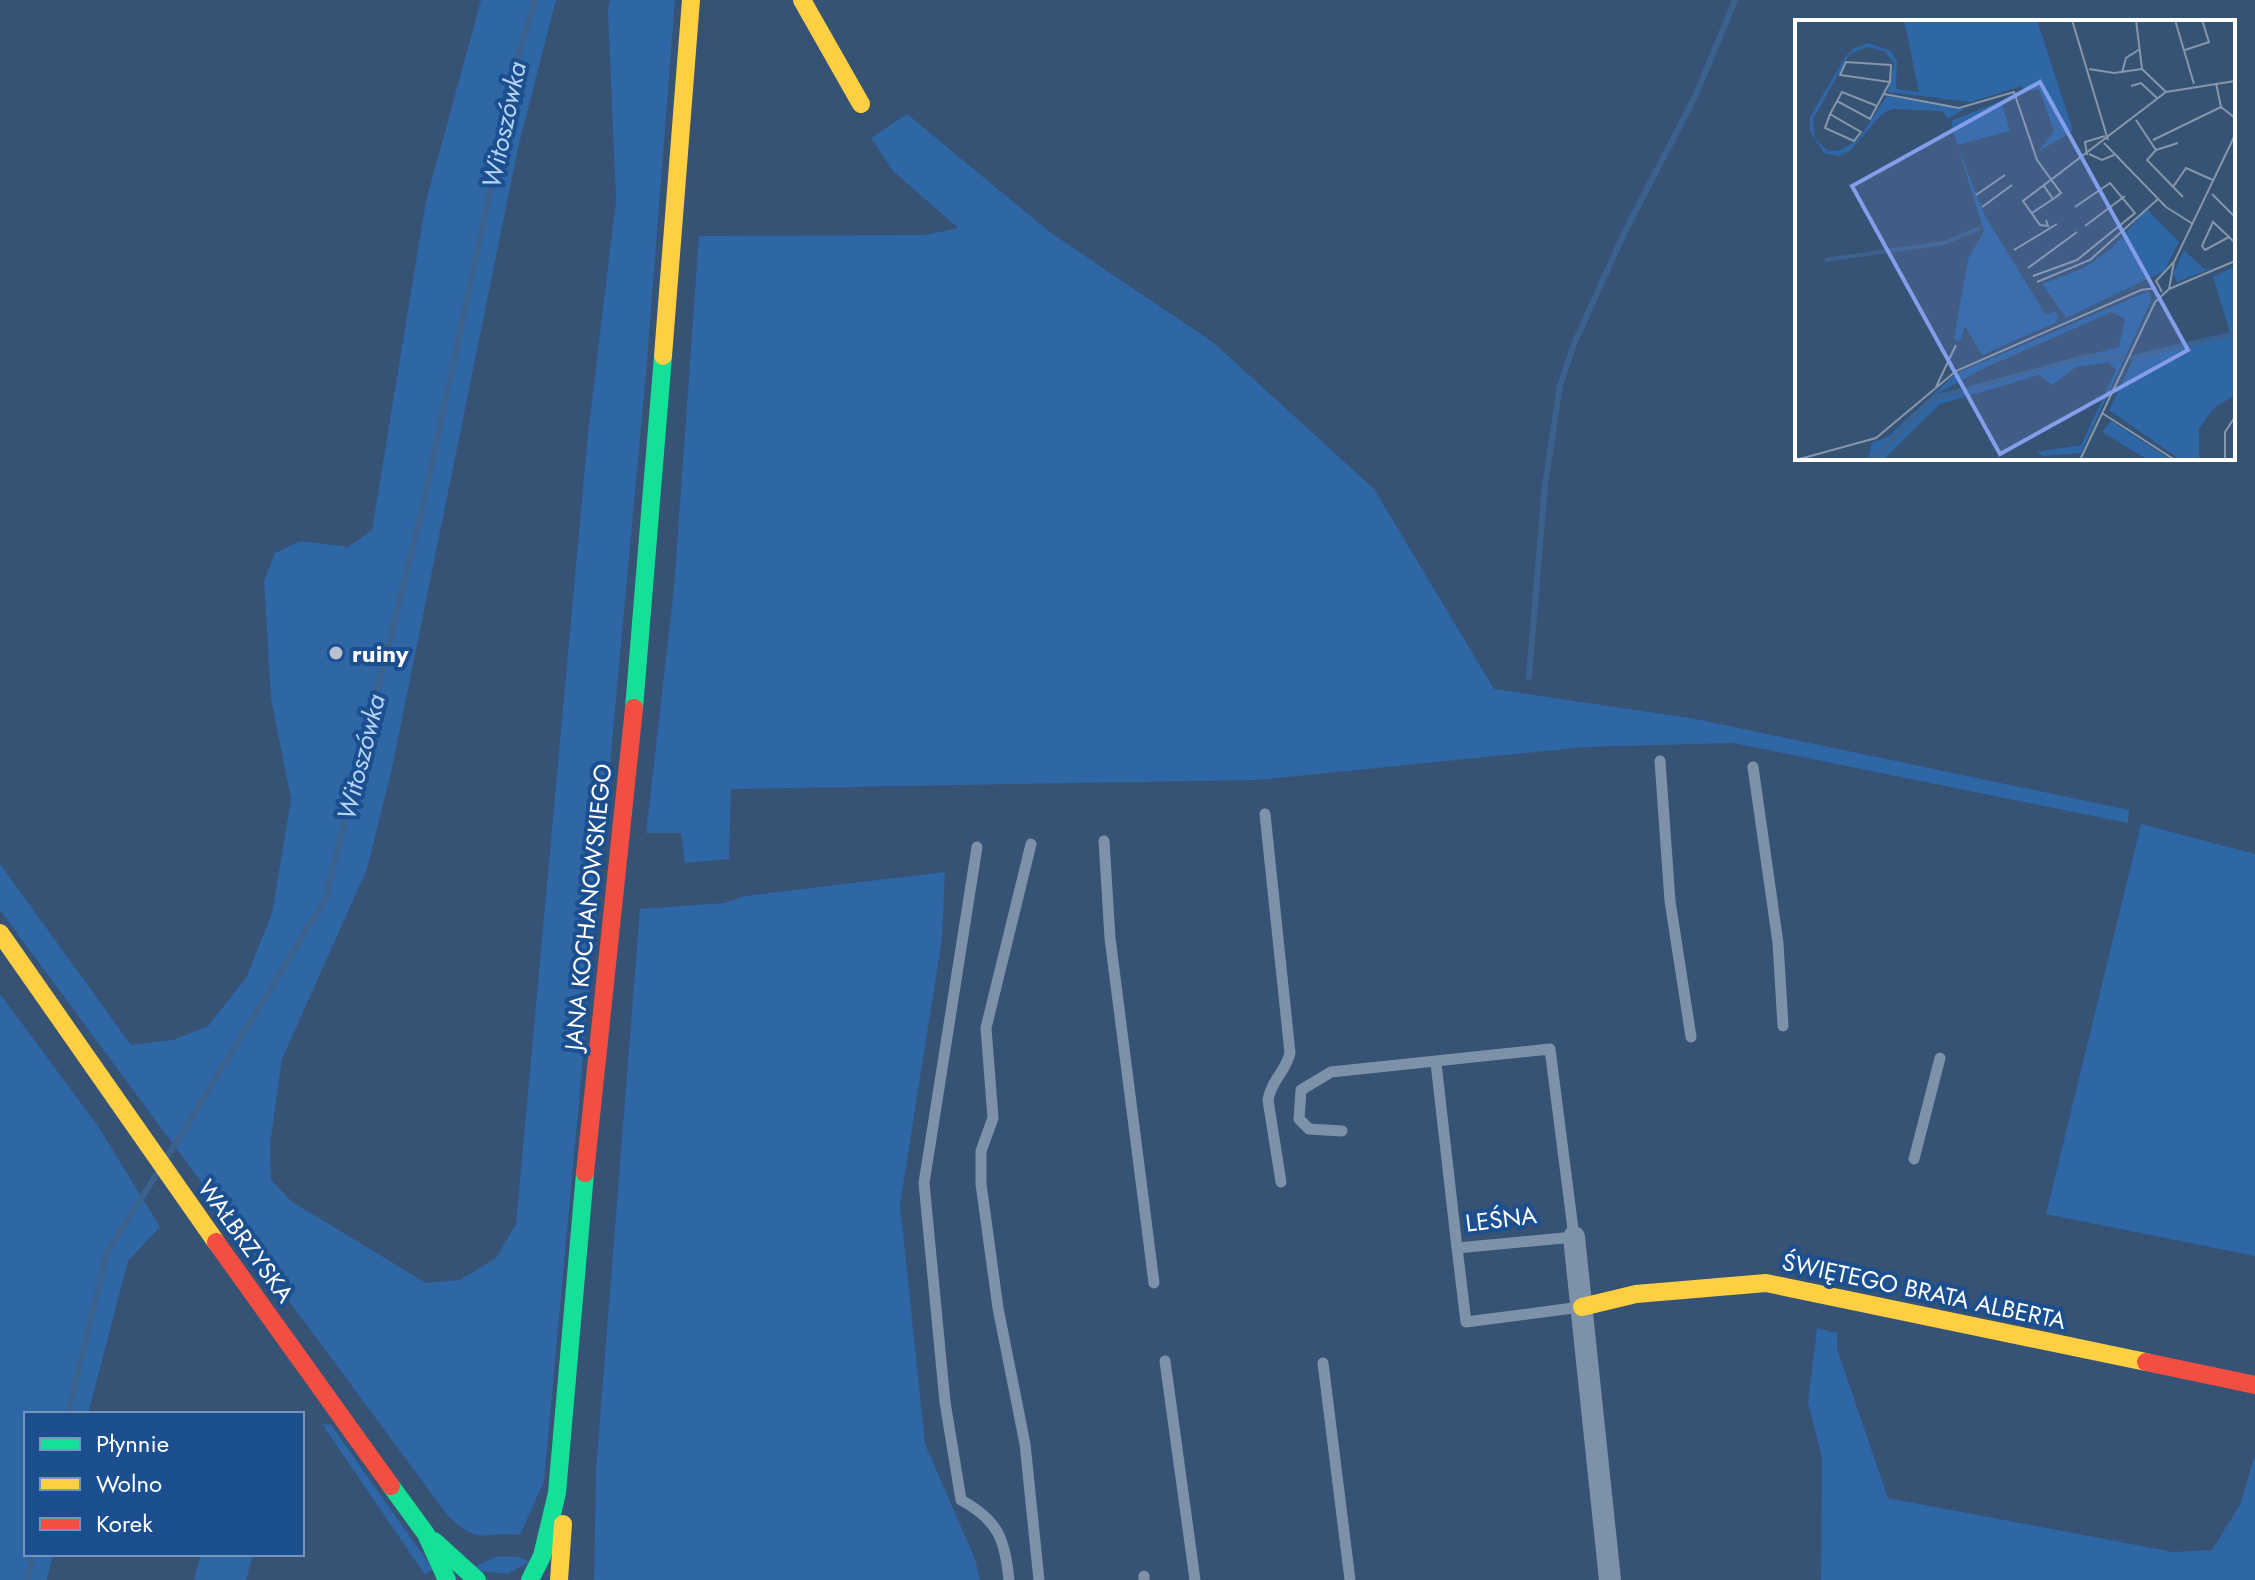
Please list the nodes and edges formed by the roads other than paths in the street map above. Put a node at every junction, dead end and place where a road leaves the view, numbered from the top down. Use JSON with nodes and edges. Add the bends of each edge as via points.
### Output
{"nodes":[{"id":1,"x":691,"y":0,"type":"edge"},
{"id":2,"x":802,"y":0,"type":"edge"},
{"id":3,"x":861,"y":104,"type":"dead end"},
{"id":4,"x":1660,"y":761,"type":"dead end"},
{"id":5,"x":1753,"y":767,"type":"dead end"},
{"id":6,"x":1265,"y":814,"type":"dead end"},
{"id":7,"x":1104,"y":841,"type":"dead end"},
{"id":8,"x":1031,"y":844,"type":"dead end"},
{"id":9,"x":977,"y":847,"type":"dead end"},
{"id":10,"x":0,"y":933,"type":"edge"},
{"id":11,"x":1783,"y":1026,"type":"dead end"},
{"id":12,"x":1691,"y":1037,"type":"dead end"},
{"id":13,"x":1940,"y":1058,"type":"dead end"},
{"id":14,"x":1436,"y":1063,"type":"junction"},
{"id":15,"x":1342,"y":1131,"type":"dead end"},
{"id":16,"x":1914,"y":1159,"type":"dead end"},
{"id":17,"x":1281,"y":1182,"type":"dead end"},
{"id":18,"x":1574,"y":1237,"type":"junction"},
{"id":19,"x":1457,"y":1248,"type":"junction"},
{"id":20,"x":1154,"y":1283,"type":"dead end"},
{"id":21,"x":1582,"y":1307,"type":"junction"},
{"id":22,"x":1165,"y":1361,"type":"dead end"},
{"id":23,"x":1323,"y":1363,"type":"dead end"},
{"id":24,"x":2255,"y":1385,"type":"edge"},
{"id":25,"x":557,"y":1493,"type":"junction"},
{"id":26,"x":426,"y":1534,"type":"junction"},
{"id":27,"x":447,"y":1580,"type":"edge"},
{"id":28,"x":477,"y":1580,"type":"edge"},
{"id":29,"x":530,"y":1580,"type":"edge"},
{"id":30,"x":559,"y":1580,"type":"edge"},
{"id":31,"x":1009,"y":1580,"type":"edge"},
{"id":32,"x":1039,"y":1580,"type":"edge"},
{"id":33,"x":1195,"y":1580,"type":"edge"},
{"id":34,"x":1350,"y":1580,"type":"edge"},
{"id":35,"x":1610,"y":1580,"type":"edge"}],
"edges":[{"from":1,"to":25,"type":"street","name":"JANA KOCHANOWSKIEGO","via":[[635,703],[595,1053]]},
{"from":2,"to":3,"type":"street"},
{"from":4,"to":12,"type":"lane","via":[[1670,901]]},
{"from":5,"to":11,"type":"lane","via":[[1778,943]]},
{"from":6,"to":17,"type":"lane","via":[[1290,1053],[1268,1100]]},
{"from":7,"to":20,"type":"lane","via":[[1110,938]]},
{"from":8,"to":32,"type":"lane","via":[[986,1028],[993,1118],[981,1151],[981,1184],[1025,1444]]},
{"from":9,"to":31,"type":"lane","via":[[924,1183],[945,1402],[961,1500],[985,1513],[999,1533]]},
{"from":10,"to":26,"type":"street","name":"WAŁBRZYSKA"},
{"from":13,"to":16,"type":"lane"},
{"from":14,"to":15,"type":"lane","via":[[1331,1072],[1301,1090],[1299,1119],[1309,1129]]},
{"from":14,"to":18,"type":"lane","via":[[1550,1049]]},
{"from":14,"to":19,"type":"lane"},
{"from":18,"to":19,"type":"lane","name":"LEŚNA"},
{"from":18,"to":21,"type":"street"},
{"from":19,"to":21,"type":"lane","name":"LEŚNA","via":[[1466,1322]]},
{"from":21,"to":24,"type":"street","name":"ŚWIĘTEGO BRATA ALBERTA","via":[[1636,1294],[1766,1283]]},
{"from":21,"to":35,"type":"street"},
{"from":22,"to":33,"type":"lane"},
{"from":23,"to":34,"type":"lane"},
{"from":25,"to":29,"type":"street","name":"JANA KOCHANOWSKIEGO","via":[[542,1556]]},
{"from":25,"to":30,"type":"street","via":[[564,1539]]},
{"from":26,"to":27,"type":"street","name":"WAŁBRZYSKA"},
{"from":26,"to":28,"type":"street"}]}
